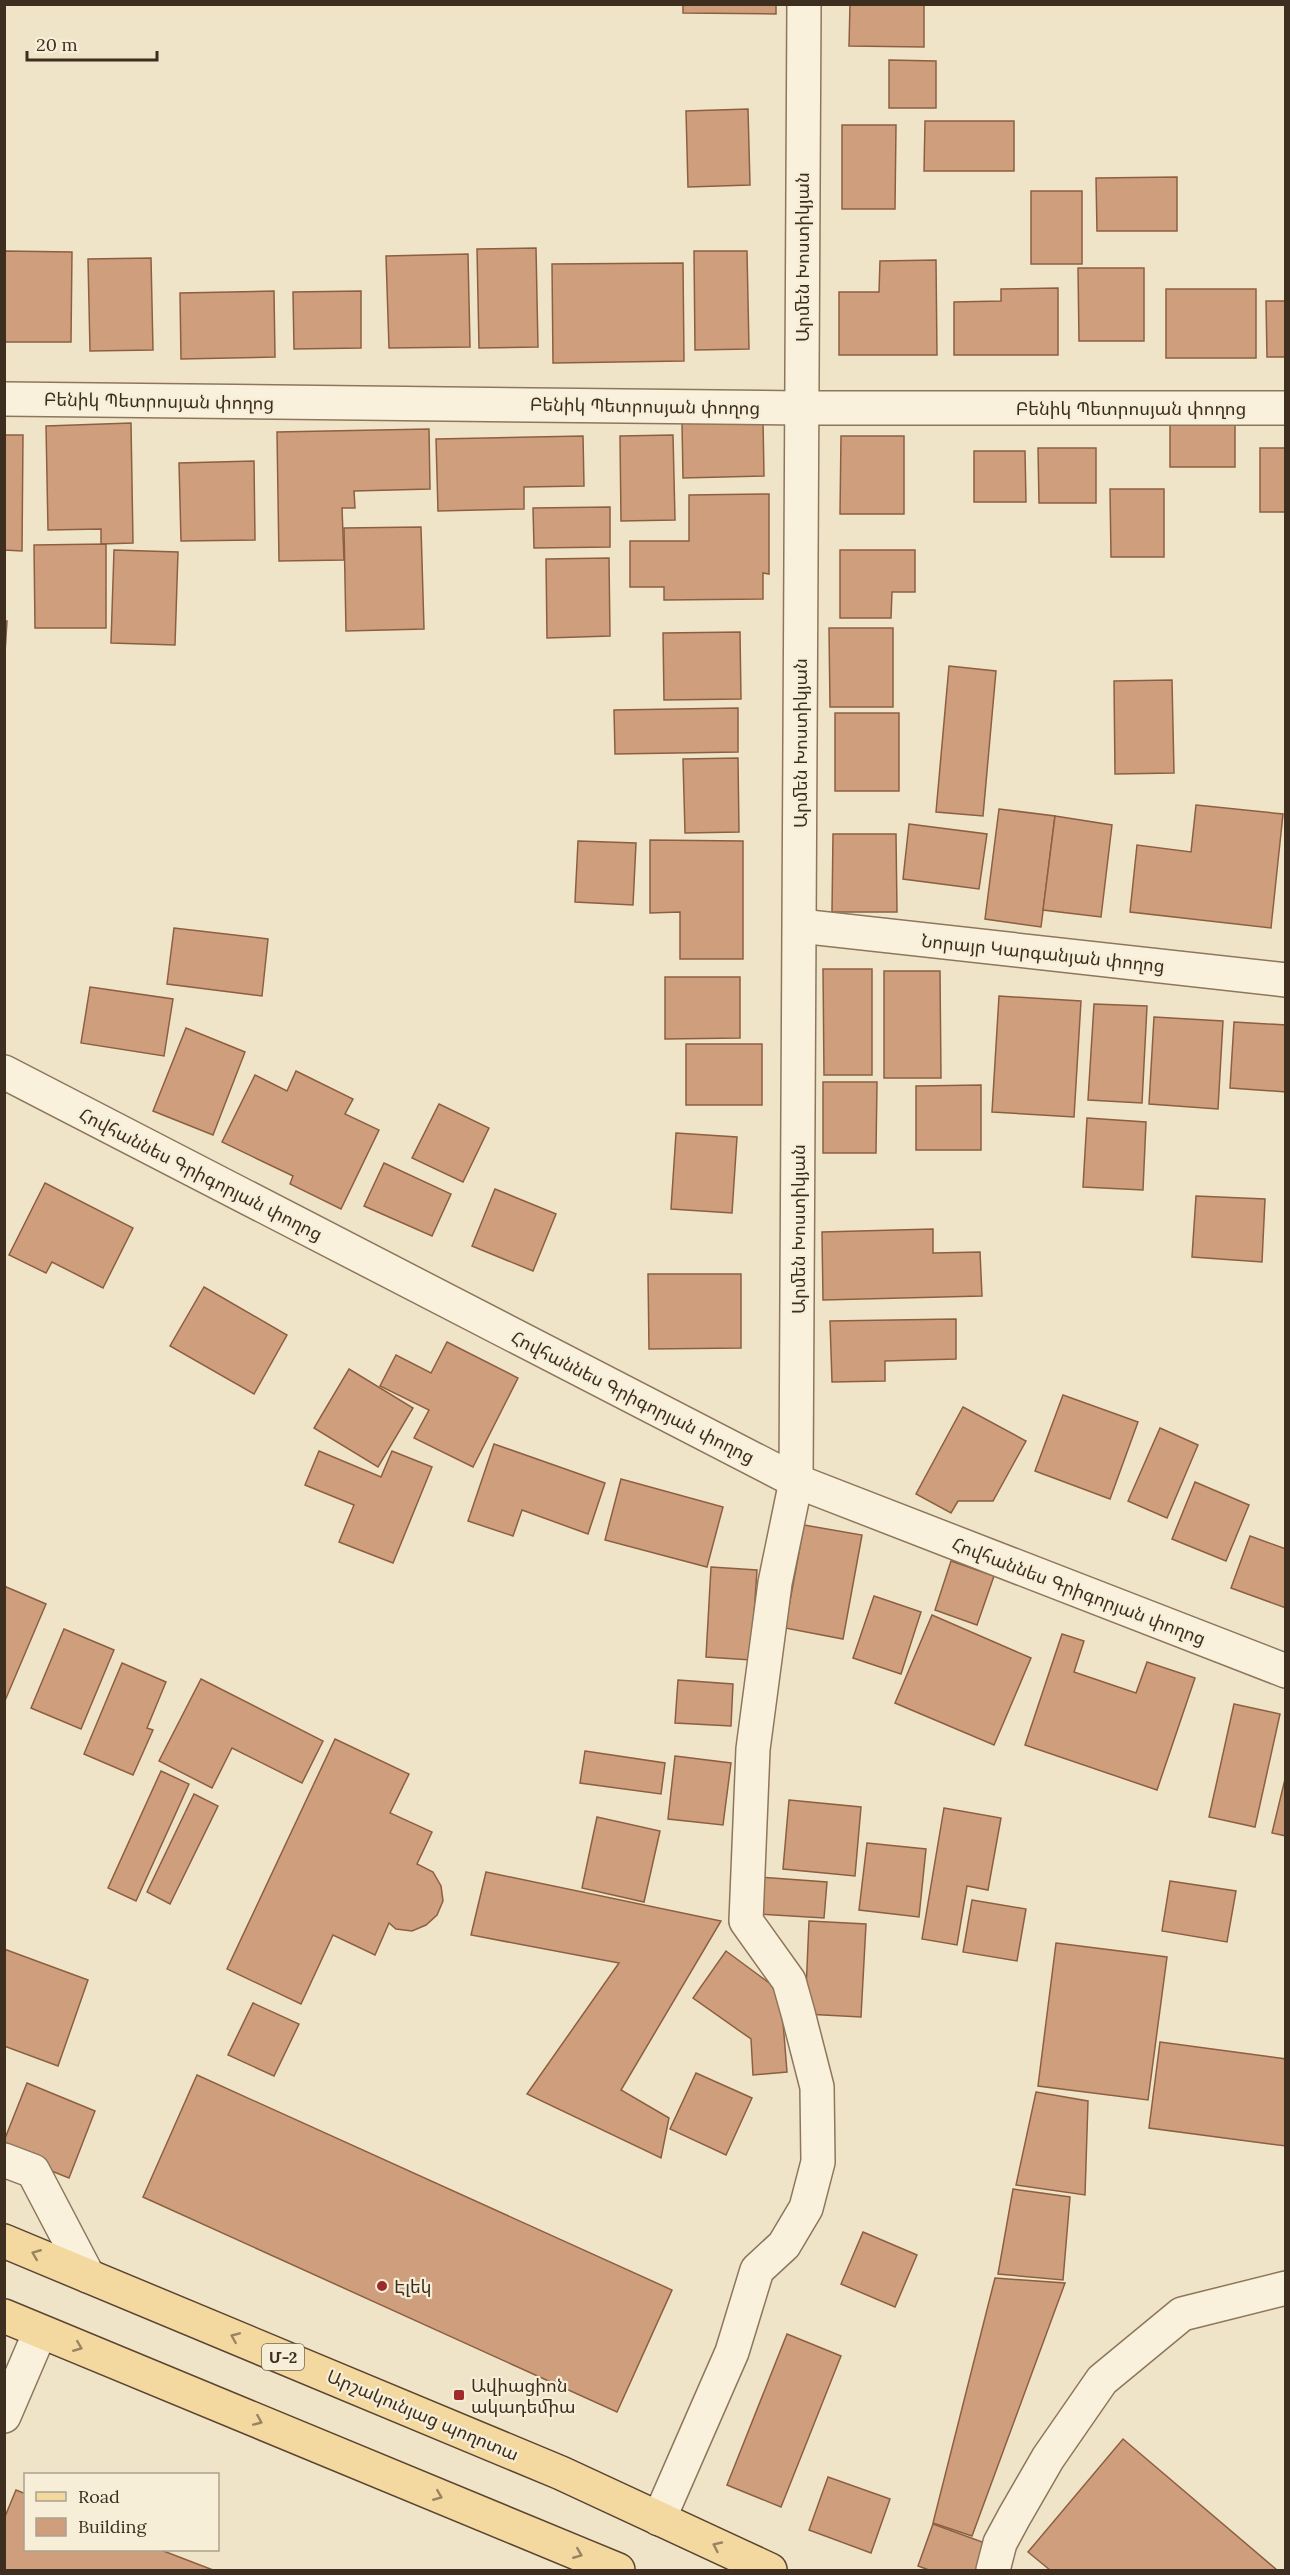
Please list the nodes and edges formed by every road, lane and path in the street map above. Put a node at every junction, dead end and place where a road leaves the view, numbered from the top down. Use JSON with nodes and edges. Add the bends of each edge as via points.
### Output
{"nodes":[{"id":1,"x":804,"y":4,"type":"edge"},
{"id":2,"x":4,"y":399,"type":"edge"},
{"id":3,"x":801,"y":408,"type":"junction"},
{"id":4,"x":1286,"y":408,"type":"edge"},
{"id":5,"x":800,"y":926,"type":"junction"},
{"id":6,"x":1286,"y":980,"type":"edge"},
{"id":7,"x":4,"y":1072,"type":"edge"},
{"id":8,"x":796,"y":1481,"type":"junction"},
{"id":9,"x":1286,"y":1671,"type":"edge"},
{"id":10,"x":4,"y":2160,"type":"edge"},
{"id":11,"x":4,"y":2241,"type":"edge"},
{"id":12,"x":88,"y":2276,"type":"junction"},
{"id":13,"x":1286,"y":2288,"type":"edge"},
{"id":14,"x":4,"y":2316,"type":"edge"},
{"id":15,"x":40,"y":2332,"type":"junction"},
{"id":16,"x":4,"y":2416,"type":"edge"},
{"id":17,"x":659,"y":2519,"type":"junction"},
{"id":18,"x":618,"y":2571,"type":"edge"},
{"id":19,"x":771,"y":2571,"type":"edge"},
{"id":20,"x":993,"y":2571,"type":"edge"}],
"edges":[{"from":1,"to":3,"type":"street","name":"Արմեն Խոստիկյան"},
{"from":2,"to":3,"type":"street","name":"Բենիկ Պետրոսյան փողոց"},
{"from":3,"to":4,"type":"street","name":"Բենիկ Պետրոսյան փողոց"},
{"from":3,"to":5,"type":"street","name":"Արմեն Խոստիկյան"},
{"from":5,"to":6,"type":"street","name":"Նորայր Կարգանյան փողոց"},
{"from":5,"to":8,"type":"street","name":"Արմեն Խոստիկյան"},
{"from":7,"to":8,"type":"street","name":"Հովհաննես Գրիգորյան փողոց"},
{"from":8,"to":9,"type":"street","name":"Հովհաննես Գրիգորյան փողոց"},
{"from":8,"to":17,"type":"street","name":"Արմեն Խոստիկյան","via":[[775,1583],[753,1749],[746,1921],[789,1981],[817,2087],[818,2162],[806,2208],[784,2245],[757,2270],[732,2352]]},
{"from":10,"to":12,"type":"street","via":[[33,2171]]},
{"from":12,"to":11,"type":"main road","name":"Արշակունյաց պողոտա","number":"Մ-2","one_way":true},
{"from":17,"to":12,"type":"main road","name":"Արշակունյաց պողոտա","number":"Մ-2","one_way":true,"via":[[561,2473]]},
{"from":13,"to":20,"type":"street","via":[[1182,2314],[1102,2380],[1048,2458],[1014,2517],[1000,2543]]},
{"from":14,"to":15,"type":"main road"},
{"from":15,"to":16,"type":"street"},
{"from":15,"to":18,"type":"main road","one_way":true},
{"from":19,"to":17,"type":"main road","name":"Արշակունյաց պողոտա","number":"Մ-2","one_way":true}]}
